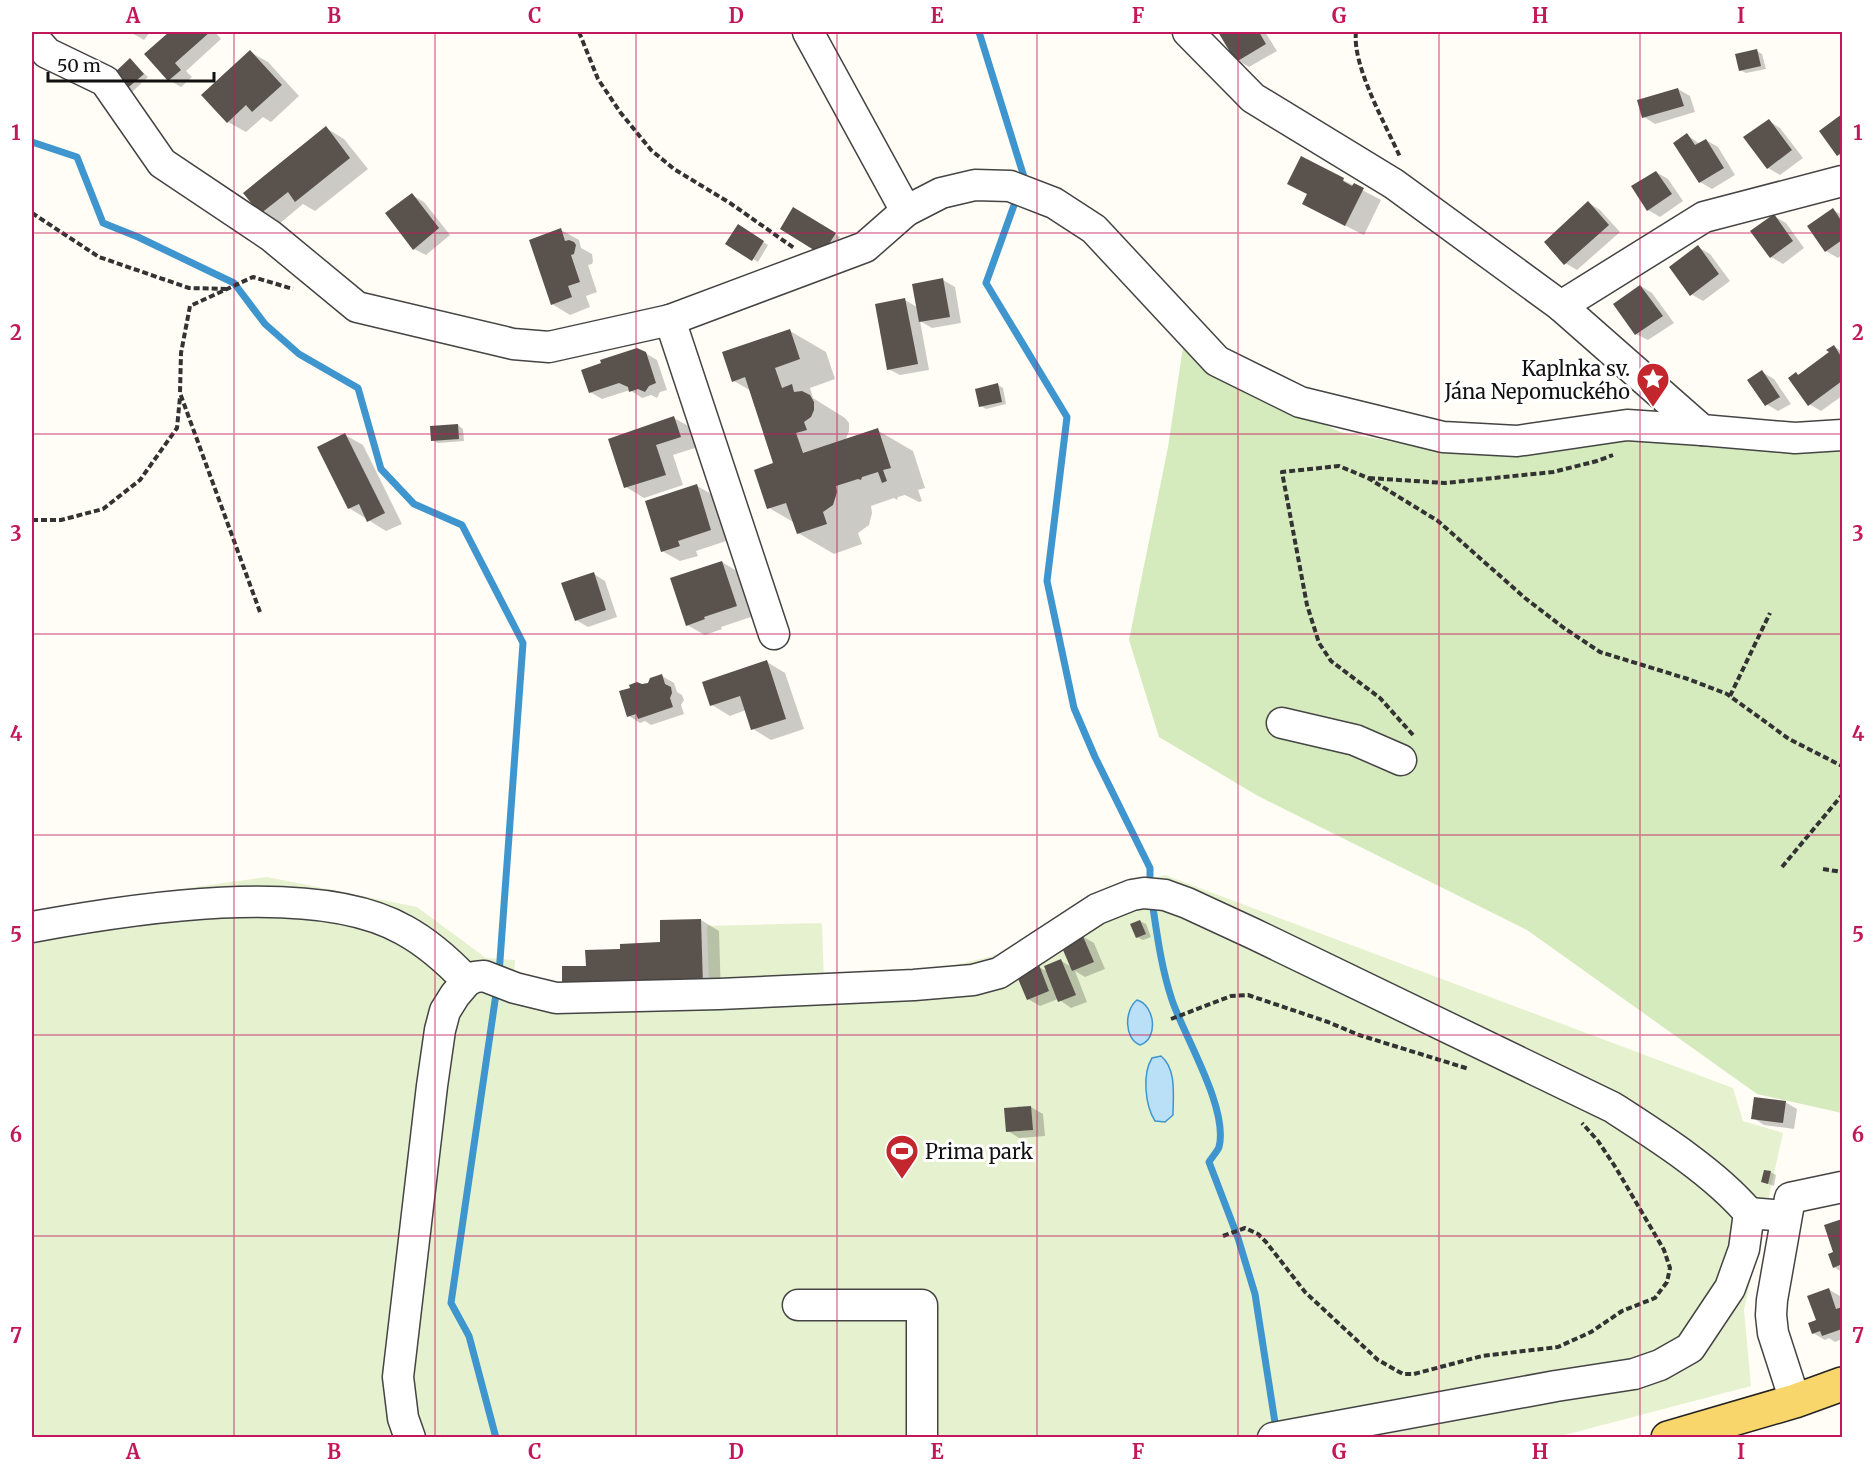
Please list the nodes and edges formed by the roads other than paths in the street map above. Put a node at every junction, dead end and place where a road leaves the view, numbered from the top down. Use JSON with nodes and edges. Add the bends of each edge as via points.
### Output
{"nodes":[{"id":1,"x":807,"y":32,"type":"edge"},
{"id":2,"x":1188,"y":32,"type":"edge"},
{"id":3,"x":32,"y":36,"type":"edge"},
{"id":4,"x":1842,"y":181,"type":"edge"},
{"id":5,"x":906,"y":212,"type":"junction"},
{"id":6,"x":1561,"y":306,"type":"junction"},
{"id":7,"x":670,"y":320,"type":"junction"},
{"id":8,"x":1702,"y":429,"type":"junction"},
{"id":9,"x":1842,"y":435,"type":"edge"},
{"id":10,"x":774,"y":634,"type":"dead end"},
{"id":11,"x":1282,"y":723,"type":"dead end"},
{"id":12,"x":1407,"y":747,"type":"road end"},
{"id":13,"x":32,"y":927,"type":"edge"},
{"id":14,"x":467,"y":981,"type":"junction"},
{"id":15,"x":1842,"y":1186,"type":"edge"},
{"id":16,"x":1749,"y":1213,"type":"junction"},
{"id":17,"x":1786,"y":1216,"type":"junction"},
{"id":18,"x":798,"y":1305,"type":"dead end"},
{"id":19,"x":1842,"y":1384,"type":"edge"},
{"id":20,"x":1795,"y":1401,"type":"junction"},
{"id":21,"x":410,"y":1437,"type":"edge"},
{"id":22,"x":922,"y":1437,"type":"edge"},
{"id":23,"x":1273,"y":1437,"type":"edge"},
{"id":24,"x":1668,"y":1437,"type":"edge"}],
"edges":[{"from":1,"to":5,"type":"street"},
{"from":2,"to":6,"type":"street","via":[[1253,98],[1394,184]]},
{"from":3,"to":7,"type":"street","via":[[47,53],[105,81],[162,163],[272,236],[357,307],[513,344],[549,347]]},
{"from":4,"to":6,"type":"street","via":[[1704,217]]},
{"from":5,"to":7,"type":"street","via":[[865,247]]},
{"from":5,"to":8,"type":"street","via":[[941,194],[975,185],[1018,189],[1054,203],[1094,229],[1216,361],[1300,402],[1453,438],[1517,441],[1627,425]]},
{"from":6,"to":8,"type":"street"},
{"from":7,"to":10,"type":"street"},
{"from":8,"to":9,"type":"street","via":[[1795,438]]},
{"from":11,"to":12,"type":"street"},
{"from":13,"to":14,"type":"street","via":[[199,905],[300,904],[377,918],[404,930],[447,960]]},
{"from":14,"to":16,"type":"street","via":[[484,976],[556,998],[742,993],[973,980],[999,973],[1113,902],[1132,895],[1165,895],[1265,939],[1612,1107],[1699,1169]]},
{"from":14,"to":21,"type":"street","via":[[445,1011],[432,1086],[398,1377],[403,1418]]},
{"from":15,"to":17,"type":"street","via":[[1790,1198]]},
{"from":16,"to":17,"type":"street"},
{"from":16,"to":23,"type":"street","via":[[1744,1249],[1730,1288],[1690,1348],[1660,1365],[1634,1374]]},
{"from":17,"to":20,"type":"street","via":[[1771,1315]]},
{"from":18,"to":22,"type":"street","via":[[922,1305]]},
{"from":19,"to":20,"type":"main road"},
{"from":20,"to":24,"type":"main road"}]}
